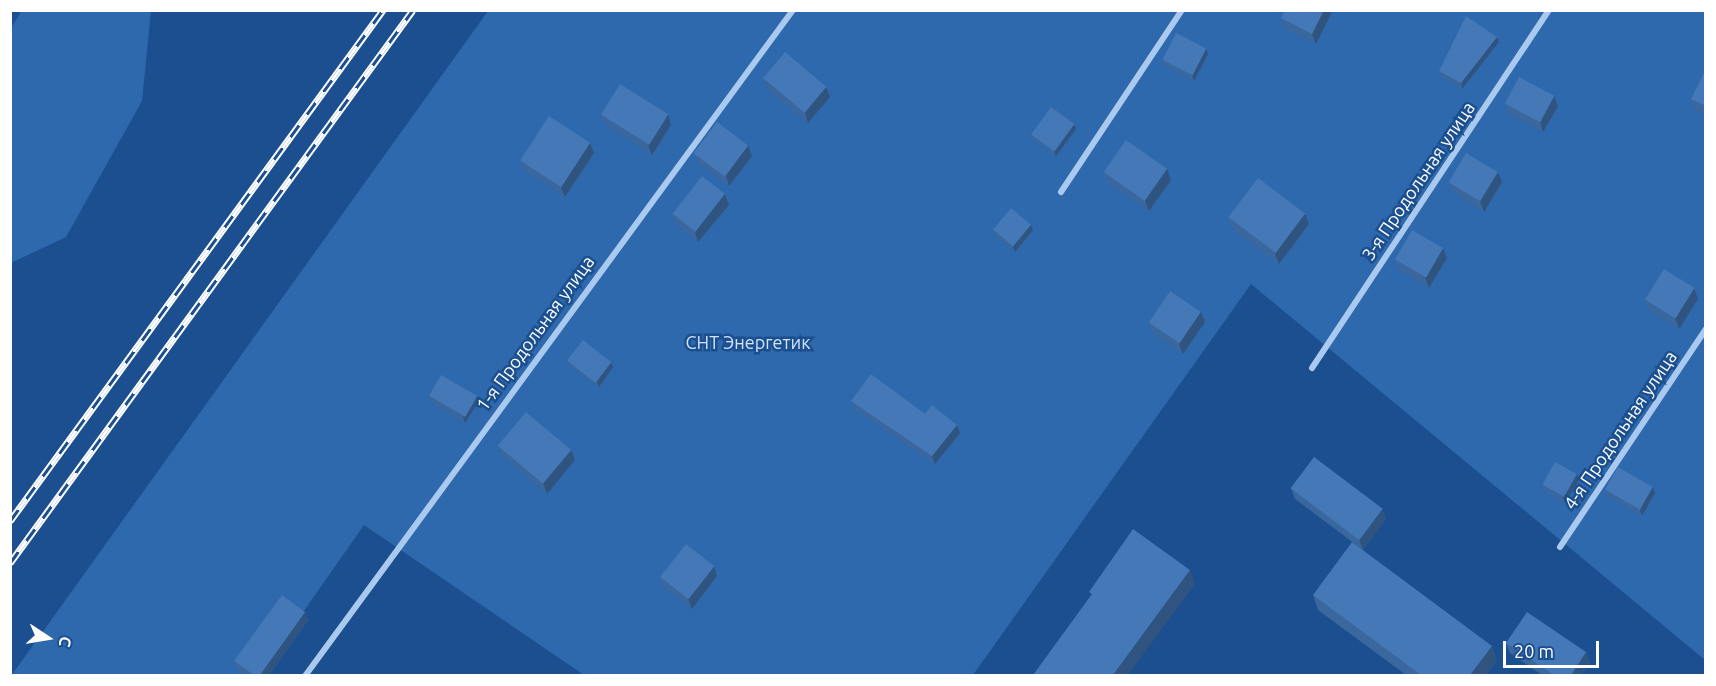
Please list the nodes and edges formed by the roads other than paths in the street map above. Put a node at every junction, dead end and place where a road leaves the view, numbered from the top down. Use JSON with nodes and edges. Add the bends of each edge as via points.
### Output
{"nodes":[{"id":1,"x":793,"y":10,"type":"edge"},
{"id":2,"x":1182,"y":10,"type":"edge"},
{"id":3,"x":1549,"y":10,"type":"edge"},
{"id":4,"x":1061,"y":192,"type":"dead end"},
{"id":5,"x":1706,"y":329,"type":"edge"},
{"id":6,"x":1312,"y":368,"type":"dead end"},
{"id":7,"x":1560,"y":547,"type":"dead end"},
{"id":8,"x":305,"y":675,"type":"edge"}],
"edges":[{"from":1,"to":8,"type":"street","name":"1-я Продольная улица"},
{"from":2,"to":4,"type":"street"},
{"from":3,"to":6,"type":"street","name":"3-я Продольная улица"},
{"from":5,"to":7,"type":"street","name":"4-я Продольная улица"}]}
